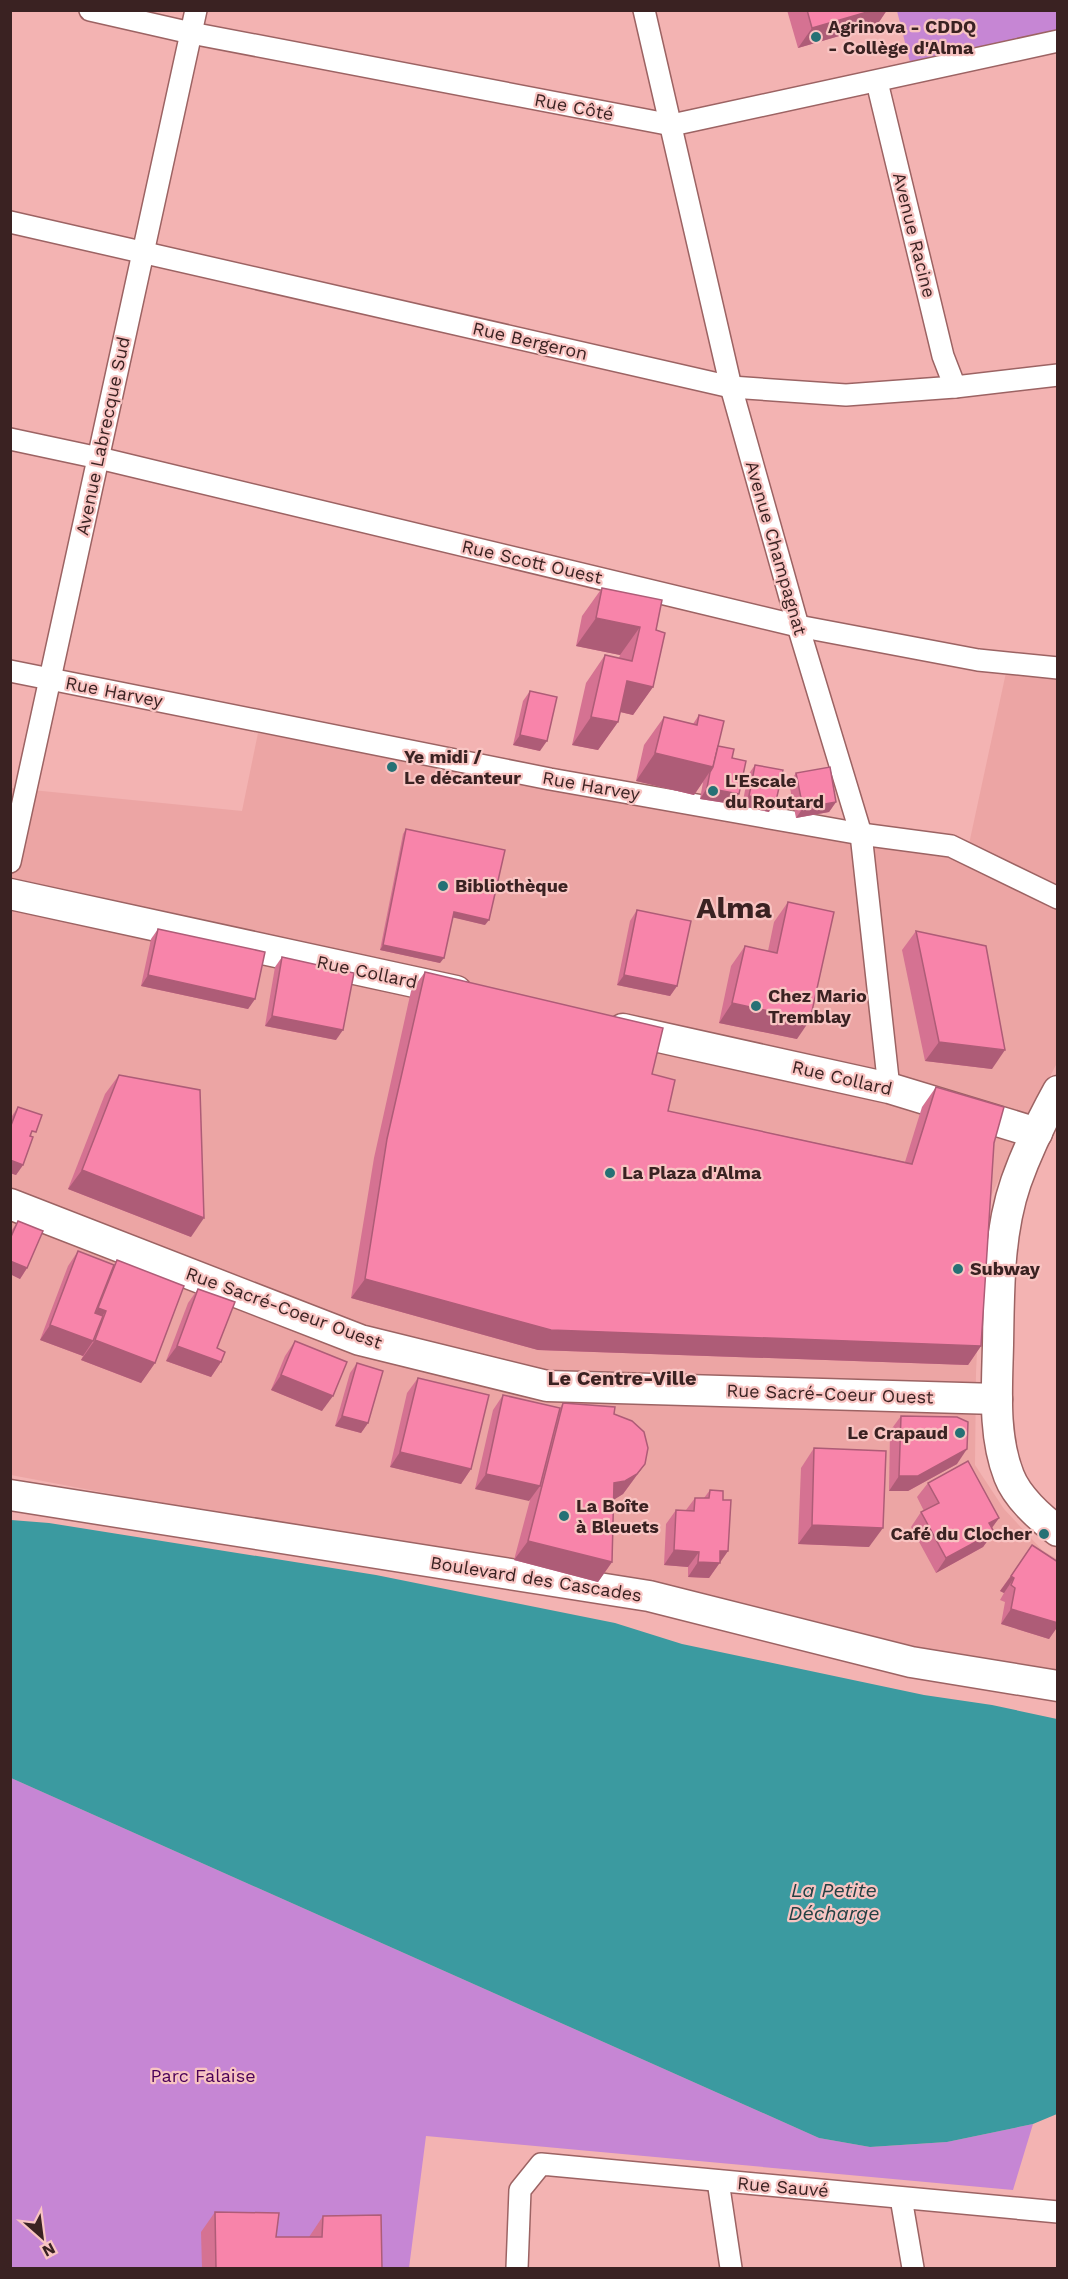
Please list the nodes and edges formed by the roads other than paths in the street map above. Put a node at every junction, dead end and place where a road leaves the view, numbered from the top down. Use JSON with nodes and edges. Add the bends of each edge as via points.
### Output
{"nodes":[{"id":1,"x":90,"y":10,"type":"edge"},
{"id":2,"x":196,"y":10,"type":"edge"},
{"id":3,"x":644,"y":10,"type":"edge"},
{"id":4,"x":191,"y":33,"type":"junction"},
{"id":5,"x":1058,"y":41,"type":"edge"},
{"id":6,"x":877,"y":82,"type":"junction"},
{"id":7,"x":672,"y":125,"type":"junction"},
{"id":8,"x":10,"y":222,"type":"edge"},
{"id":9,"x":144,"y":252,"type":"junction"},
{"id":10,"x":1058,"y":375,"type":"edge"},
{"id":11,"x":731,"y":387,"type":"junction"},
{"id":12,"x":955,"y":387,"type":"junction"},
{"id":13,"x":10,"y":439,"type":"edge"},
{"id":14,"x":99,"y":458,"type":"junction"},
{"id":15,"x":798,"y":626,"type":"junction"},
{"id":16,"x":1058,"y":668,"type":"edge"},
{"id":17,"x":10,"y":670,"type":"edge"},
{"id":18,"x":50,"y":679,"type":"junction"},
{"id":19,"x":861,"y":834,"type":"junction"},
{"id":20,"x":10,"y":862,"type":"edge"},
{"id":21,"x":10,"y":894,"type":"edge"},
{"id":22,"x":1058,"y":898,"type":"edge"},
{"id":23,"x":480,"y":997,"type":"edge"},
{"id":24,"x":597,"y":1023,"type":"edge"},
{"id":25,"x":889,"y":1088,"type":"junction"},
{"id":26,"x":1058,"y":1091,"type":"edge"},
{"id":27,"x":1037,"y":1133,"type":"junction"},
{"id":28,"x":10,"y":1204,"type":"edge"},
{"id":29,"x":997,"y":1399,"type":"junction"},
{"id":30,"x":10,"y":1495,"type":"edge"},
{"id":31,"x":1058,"y":1530,"type":"edge"},
{"id":32,"x":1058,"y":1686,"type":"edge"},
{"id":33,"x":718,"y":2181,"type":"junction"},
{"id":34,"x":901,"y":2198,"type":"junction"},
{"id":35,"x":1058,"y":2212,"type":"edge"},
{"id":36,"x":516,"y":2268,"type":"edge"},
{"id":37,"x":731,"y":2268,"type":"edge"},
{"id":38,"x":913,"y":2268,"type":"edge"}],
"edges":[{"from":1,"to":4,"type":"street","name":"Rue Côté"},
{"from":2,"to":4,"type":"street","name":"Avenue Labrecque Sud"},
{"from":3,"to":7,"type":"street","name":"Avenue Champagnat"},
{"from":4,"to":7,"type":"street","name":"Rue Côté"},
{"from":4,"to":9,"type":"street","name":"Avenue Labrecque Sud"},
{"from":5,"to":6,"type":"street","name":"Rue Côté"},
{"from":6,"to":7,"type":"street","name":"Rue Côté"},
{"from":6,"to":12,"type":"street","name":"Avenue Racine","via":[[943,356]]},
{"from":7,"to":11,"type":"street","name":"Avenue Champagnat"},
{"from":8,"to":9,"type":"street","name":"Rue Bergeron"},
{"from":9,"to":11,"type":"street","name":"Rue Bergeron"},
{"from":9,"to":14,"type":"street","name":"Avenue Labrecque Sud"},
{"from":10,"to":12,"type":"street","name":"Rue Bergeron"},
{"from":11,"to":12,"type":"street","name":"Rue Bergeron","via":[[846,395]]},
{"from":11,"to":15,"type":"street","name":"Avenue Champagnat"},
{"from":13,"to":14,"type":"street","name":"Rue Scott Ouest"},
{"from":14,"to":15,"type":"street","name":"Rue Scott Ouest"},
{"from":14,"to":18,"type":"street","name":"Avenue Labrecque Sud"},
{"from":15,"to":16,"type":"street","name":"Rue Scott Ouest","via":[[978,660]]},
{"from":15,"to":19,"type":"street","name":"Avenue Champagnat"},
{"from":17,"to":18,"type":"street","name":"Rue Harvey"},
{"from":18,"to":19,"type":"street","name":"Rue Harvey","via":[[539,777]]},
{"from":18,"to":20,"type":"street","name":"Avenue Labrecque Sud"},
{"from":19,"to":22,"type":"street","name":"Rue Harvey","via":[[953,846]]},
{"from":19,"to":25,"type":"street","name":"Avenue Champagnat"},
{"from":21,"to":23,"type":"street","name":"Rue Collard"},
{"from":24,"to":25,"type":"street","name":"Rue Collard"},
{"from":25,"to":27,"type":"street","name":"Rue Collard"},
{"from":26,"to":27,"type":"street"},
{"from":27,"to":29,"type":"street","via":[[1016,1183],[1000,1267]]},
{"from":28,"to":29,"type":"street","name":"Rue Sacré-Coeur Ouest","via":[[360,1340],[547,1386]]},
{"from":29,"to":31,"type":"street","via":[[1001,1453],[1010,1480],[1047,1523]]},
{"from":30,"to":32,"type":"street","name":"Boulevard des Cascades","via":[[649,1596],[911,1662]]},
{"from":33,"to":34,"type":"street","name":"Rue Sauvé"},
{"from":33,"to":36,"type":"street","name":"Rue Sauvé","via":[[541,2164],[520,2190]]},
{"from":33,"to":37,"type":"street"},
{"from":34,"to":35,"type":"street","name":"Rue Sauvé"},
{"from":34,"to":38,"type":"street"}]}
